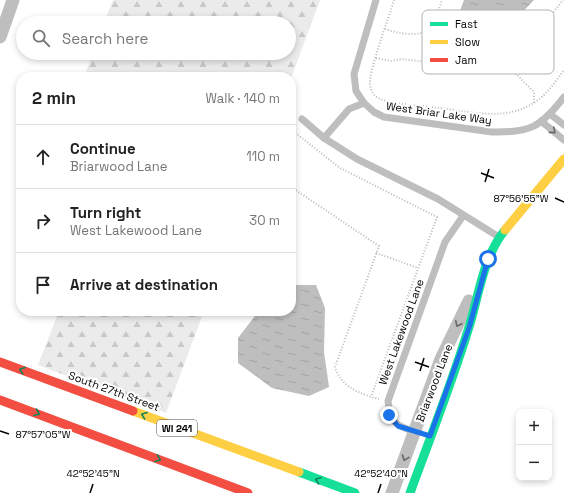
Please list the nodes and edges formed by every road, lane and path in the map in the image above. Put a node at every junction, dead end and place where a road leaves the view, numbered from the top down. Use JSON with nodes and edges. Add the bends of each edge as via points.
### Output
{"nodes":[{"id":1,"x":13,"y":0,"type":"edge"},
{"id":2,"x":376,"y":0,"type":"edge"},
{"id":3,"x":394,"y":0,"type":"edge"},
{"id":4,"x":442,"y":0,"type":"edge"},
{"id":5,"x":563,"y":0,"type":"edge"},
{"id":6,"x":438,"y":10,"type":"edge"},
{"id":7,"x":554,"y":11,"type":"edge"},
{"id":8,"x":385,"y":29,"type":"junction"},
{"id":9,"x":422,"y":32,"type":"edge"},
{"id":10,"x":0,"y":37,"type":"edge"},
{"id":11,"x":376,"y":58,"type":"junction"},
{"id":12,"x":422,"y":62,"type":"edge"},
{"id":13,"x":564,"y":70,"type":"edge"},
{"id":14,"x":514,"y":74,"type":"edge"},
{"id":15,"x":564,"y":97,"type":"edge"},
{"id":16,"x":364,"y":103,"type":"junction"},
{"id":17,"x":534,"y":103,"type":"junction"},
{"id":18,"x":550,"y":114,"type":"junction"},
{"id":19,"x":302,"y":119,"type":"joint"},
{"id":20,"x":541,"y":121,"type":"junction"},
{"id":21,"x":564,"y":125,"type":"edge"},
{"id":22,"x":296,"y":128,"type":"edge"},
{"id":23,"x":296,"y":133,"type":"edge"},
{"id":24,"x":324,"y":138,"type":"junction"},
{"id":25,"x":564,"y":140,"type":"edge"},
{"id":26,"x":564,"y":159,"type":"edge"},
{"id":27,"x":296,"y":190,"type":"edge"},
{"id":28,"x":463,"y":216,"type":"junction"},
{"id":29,"x":499,"y":237,"type":"junction"},
{"id":30,"x":376,"y":253,"type":"junction"},
{"id":31,"x":418,"y":268,"type":"junction"},
{"id":32,"x":482,"y":276,"type":"junction"},
{"id":33,"x":0,"y":362,"type":"edge"},
{"id":34,"x":371,"y":397,"type":"junction"},
{"id":35,"x":0,"y":400,"type":"edge"},
{"id":36,"x":388,"y":401,"type":"junction"},
{"id":37,"x":415,"y":432,"type":"junction"},
{"id":38,"x":430,"y":436,"type":"junction"},
{"id":39,"x":248,"y":493,"type":"edge"},
{"id":40,"x":355,"y":493,"type":"edge"},
{"id":41,"x":392,"y":493,"type":"edge"},
{"id":42,"x":410,"y":493,"type":"edge"}],
"edges":[{"from":1,"to":10,"type":"street"},
{"from":2,"to":16,"type":"lane","name":"West Briar Lake Way","via":[[354,74],[356,91]]},
{"from":3,"to":8,"type":"path"},
{"from":4,"to":6,"type":"path"},
{"from":5,"to":7,"type":"path"},
{"from":8,"to":9,"type":"path","via":[[397,33]]},
{"from":8,"to":11,"type":"path"},
{"from":11,"to":12,"type":"path"},
{"from":11,"to":17,"type":"path","via":[[371,77],[372,91],[375,96],[388,101],[496,115],[517,111]]},
{"from":13,"to":17,"type":"path","via":[[546,93]]},
{"from":14,"to":17,"type":"path","via":[[534,92]]},
{"from":15,"to":18,"type":"lane","name":"West Briar Lake Way"},
{"from":16,"to":20,"type":"lane","name":"West Briar Lake Way","via":[[384,117],[492,132],[529,129]]},
{"from":16,"to":24,"type":"lane","via":[[349,109]]},
{"from":18,"to":20,"type":"lane","name":"West Briar Lake Way"},
{"from":18,"to":21,"type":"lane"},
{"from":19,"to":22,"type":"path"},
{"from":19,"to":24,"type":"lane"},
{"from":20,"to":25,"type":"lane","one_way":true},
{"from":23,"to":31,"type":"path","via":[[340,168],[437,217]]},
{"from":24,"to":28,"type":"lane","via":[[357,159],[438,200]]},
{"from":26,"to":29,"type":"main road","name":"Briarwood Lane"},
{"from":27,"to":30,"type":"path","via":[[379,246]]},
{"from":28,"to":29,"type":"lane"},
{"from":28,"to":36,"type":"lane","name":"West Lakewood Lane","via":[[445,242]]},
{"from":29,"to":32,"type":"main road","name":"Briarwood Lane"},
{"from":30,"to":31,"type":"path"},
{"from":30,"to":34,"type":"path","via":[[335,367],[345,384]]},
{"from":31,"to":34,"type":"path"},
{"from":32,"to":37,"type":"street","name":"Briarwood Lane","one_way":true,"via":[[441,359]]},
{"from":32,"to":38,"type":"main road","name":"Briarwood Lane","via":[[469,328]]},
{"from":40,"to":33,"type":"main road","name":"South 27th Street","number":"WI 241","one_way":true},
{"from":34,"to":36,"type":"path"},
{"from":35,"to":39,"type":"main road","one_way":true},
{"from":36,"to":37,"type":"lane","name":"West Lakewood Lane","via":[[389,415],[398,426]]},
{"from":37,"to":38,"type":"lane","name":"West Lakewood Lane"},
{"from":37,"to":41,"type":"street","name":"Briarwood Lane","one_way":true},
{"from":38,"to":42,"type":"main road","name":"Briarwood Lane"}]}
